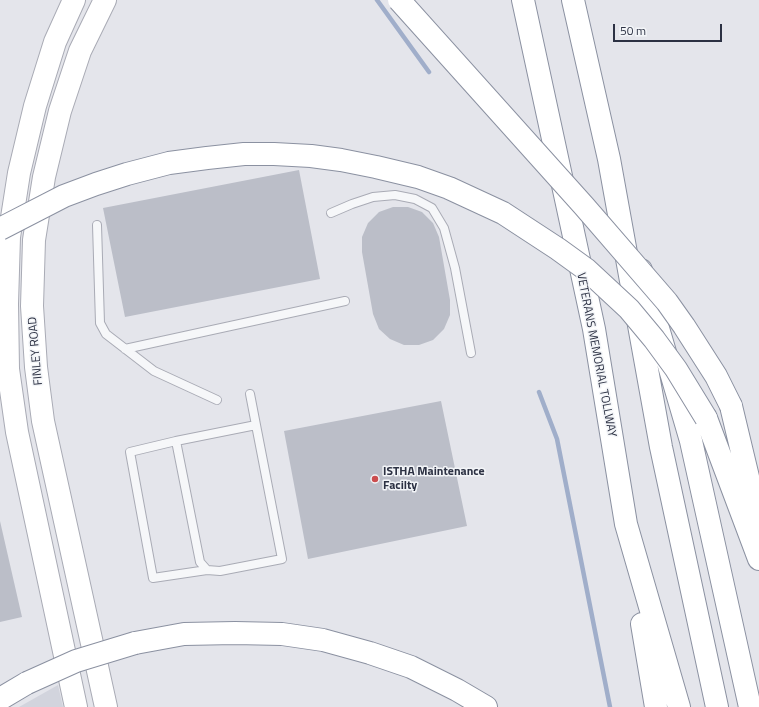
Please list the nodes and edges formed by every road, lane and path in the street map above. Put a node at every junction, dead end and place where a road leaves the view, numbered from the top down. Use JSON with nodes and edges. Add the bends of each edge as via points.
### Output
{"nodes":[{"id":1,"x":74,"y":0,"type":"edge"},
{"id":2,"x":105,"y":0,"type":"edge"},
{"id":3,"x":399,"y":0,"type":"edge"},
{"id":4,"x":523,"y":0,"type":"edge"},
{"id":5,"x":573,"y":0,"type":"edge"},
{"id":6,"x":609,"y":159,"type":"junction"},
{"id":7,"x":331,"y":213,"type":"dead end"},
{"id":8,"x":97,"y":225,"type":"dead end"},
{"id":9,"x":0,"y":229,"type":"edge"},
{"id":10,"x":345,"y":301,"type":"dead end"},
{"id":11,"x":125,"y":349,"type":"junction"},
{"id":12,"x":471,"y":352,"type":"dead end"},
{"id":13,"x":4,"y":369,"type":"edge"},
{"id":14,"x":250,"y":394,"type":"dead end"},
{"id":15,"x":217,"y":400,"type":"dead end"},
{"id":16,"x":256,"y":425,"type":"junction"},
{"id":17,"x":176,"y":441,"type":"junction"},
{"id":18,"x":759,"y":523,"type":"edge"},
{"id":19,"x":626,"y":524,"type":"junction"},
{"id":20,"x":759,"y":559,"type":"edge"},
{"id":21,"x":207,"y":570,"type":"junction"},
{"id":22,"x":0,"y":699,"type":"edge"},
{"id":23,"x":76,"y":707,"type":"edge"},
{"id":24,"x":106,"y":707,"type":"edge"},
{"id":25,"x":486,"y":707,"type":"edge"},
{"id":26,"x":656,"y":707,"type":"edge"},
{"id":27,"x":679,"y":707,"type":"edge"},
{"id":28,"x":717,"y":707,"type":"edge"},
{"id":29,"x":750,"y":707,"type":"edge"}],
"edges":[{"from":1,"to":13,"type":"main road","via":[[55,42],[34,106],[18,173],[9,237]]},
{"from":2,"to":24,"type":"main road","name":"FINLEY ROAD","via":[[80,51],[58,118],[44,177],[34,240],[32,306],[43,421]]},
{"from":3,"to":18,"type":"main road","bridge":true,"via":[[578,200],[667,302],[684,326],[716,376],[731,406]]},
{"from":4,"to":19,"type":"main road","name":"VETERANS MEMORIAL TOLLWAY","via":[[594,329]]},
{"from":5,"to":6,"type":"main road"},
{"from":6,"to":28,"type":"main road","via":[[661,447]]},
{"from":6,"to":29,"type":"main road","via":[[691,440]]},
{"from":7,"to":12,"type":"lane","via":[[373,198],[394,195],[416,199],[432,208],[444,228],[455,268]]},
{"from":8,"to":11,"type":"lane","via":[[100,323],[106,334]]},
{"from":9,"to":20,"type":"main road","bridge":true,"via":[[64,196],[127,174],[169,163],[244,154],[311,156],[341,160],[376,166],[449,188],[503,213],[558,249],[586,270],[629,309],[676,369],[706,418]]},
{"from":10,"to":11,"type":"lane"},
{"from":11,"to":15,"type":"lane","via":[[154,371]]},
{"from":13,"to":23,"type":"main road"},
{"from":14,"to":16,"type":"lane"},
{"from":16,"to":17,"type":"lane"},
{"from":16,"to":21,"type":"lane","via":[[282,559],[220,571]]},
{"from":17,"to":21,"type":"lane","via":[[200,562]]},
{"from":17,"to":21,"type":"lane","via":[[130,452],[154,578]]},
{"from":19,"to":26,"type":"main road"},
{"from":19,"to":27,"type":"main road","name":"VETERANS MEMORIAL TOLLWAY"},
{"from":22,"to":25,"type":"main road","bridge":true,"via":[[27,683],[106,651],[184,634],[228,633],[282,634],[323,640],[370,653],[411,667]]}]}
